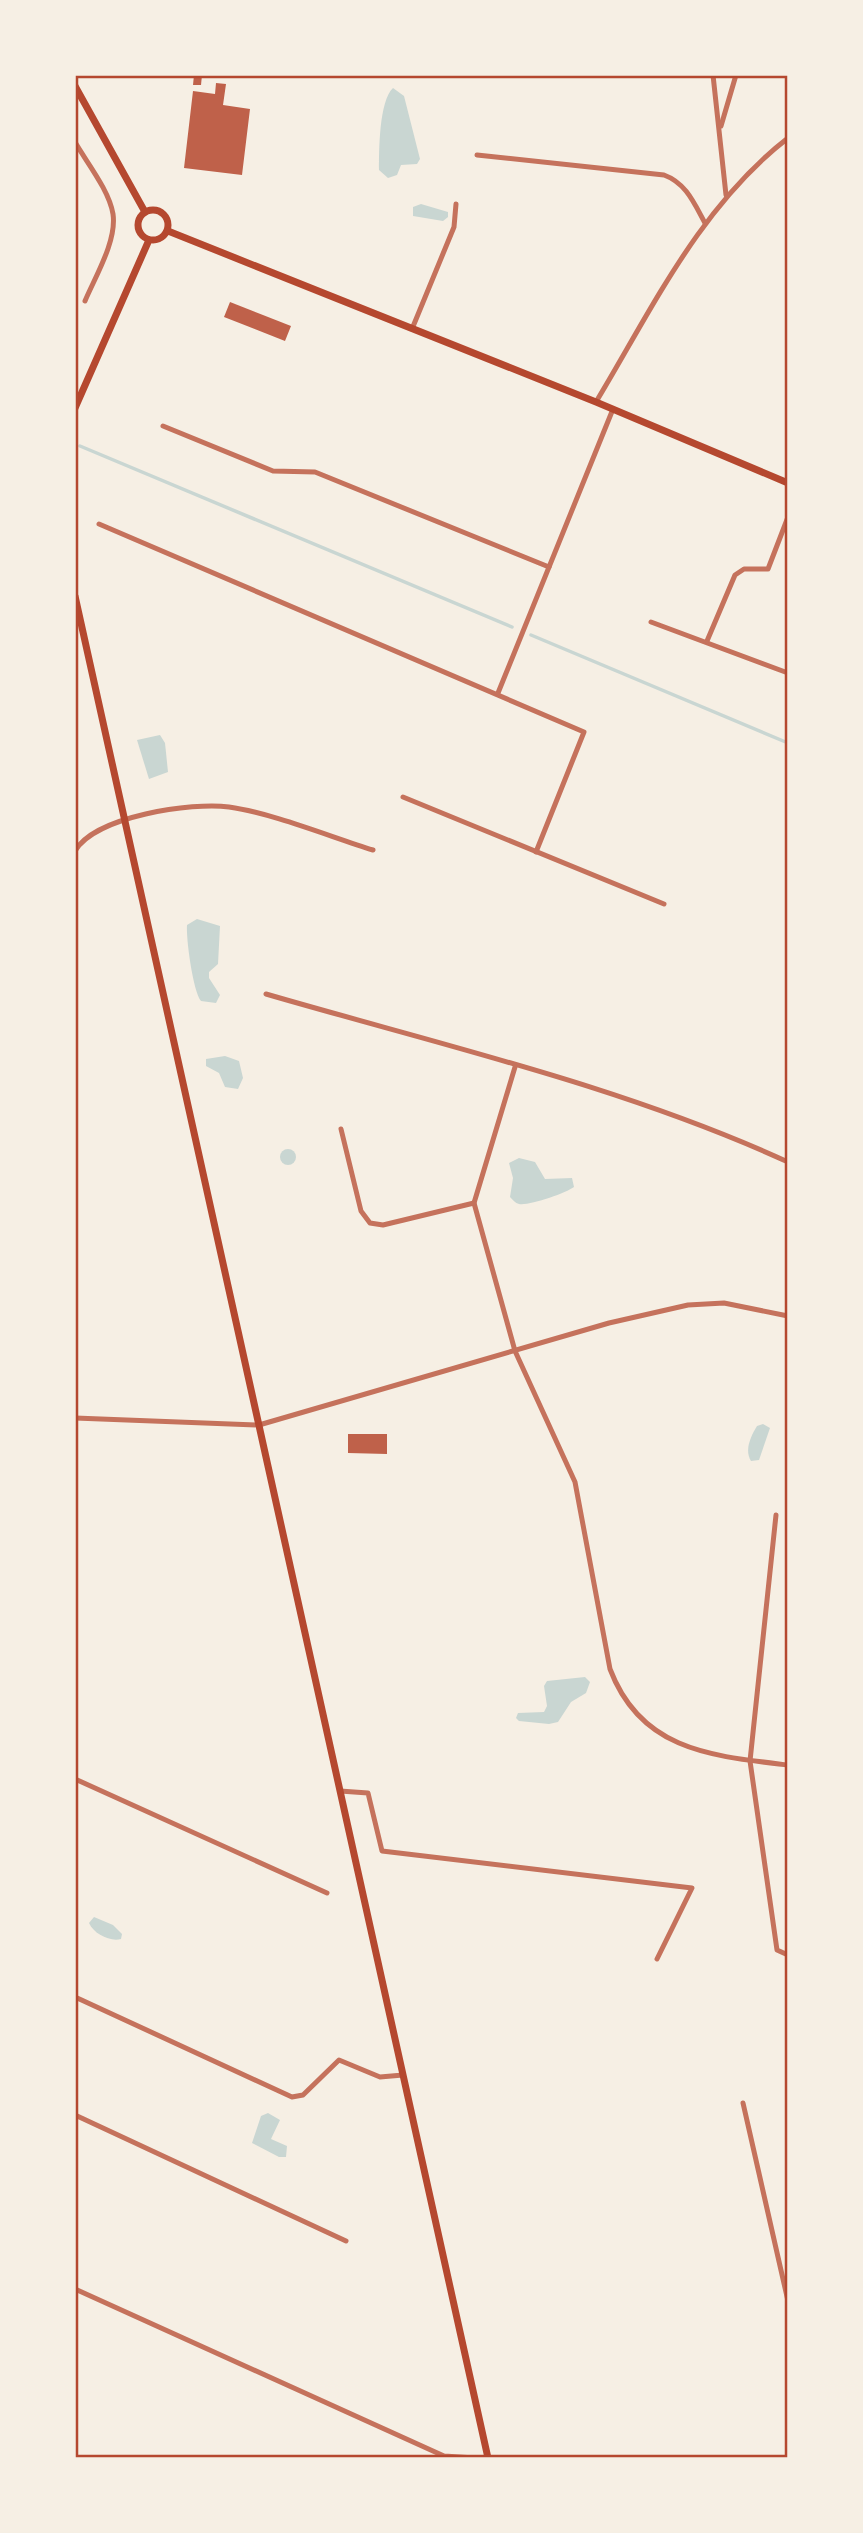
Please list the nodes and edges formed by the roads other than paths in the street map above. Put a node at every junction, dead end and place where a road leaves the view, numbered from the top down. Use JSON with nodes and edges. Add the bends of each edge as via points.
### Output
{"nodes":[{"id":1,"x":713,"y":75,"type":"edge"},
{"id":2,"x":736,"y":75,"type":"edge"},
{"id":3,"x":75,"y":86,"type":"edge"},
{"id":4,"x":720,"y":128,"type":"junction"},
{"id":5,"x":788,"y":138,"type":"edge"},
{"id":6,"x":75,"y":142,"type":"edge"},
{"id":7,"x":477,"y":155,"type":"dead end"},
{"id":8,"x":726,"y":195,"type":"junction"},
{"id":9,"x":456,"y":204,"type":"dead end"},
{"id":10,"x":145,"y":212,"type":"junction"},
{"id":11,"x":705,"y":223,"type":"junction"},
{"id":12,"x":167,"y":232,"type":"junction"},
{"id":13,"x":149,"y":240,"type":"junction"},
{"id":14,"x":85,"y":302,"type":"dead end"},
{"id":15,"x":412,"y":329,"type":"junction"},
{"id":16,"x":596,"y":402,"type":"junction"},
{"id":17,"x":75,"y":408,"type":"edge"},
{"id":18,"x":613,"y":409,"type":"junction"},
{"id":19,"x":163,"y":426,"type":"dead end"},
{"id":20,"x":788,"y":483,"type":"edge"},
{"id":21,"x":788,"y":517,"type":"edge"},
{"id":22,"x":99,"y":524,"type":"dead end"},
{"id":23,"x":550,"y":567,"type":"junction"},
{"id":24,"x":75,"y":596,"type":"edge"},
{"id":25,"x":78,"y":619,"type":"edge"},
{"id":26,"x":651,"y":622,"type":"dead end"},
{"id":27,"x":707,"y":641,"type":"junction"},
{"id":28,"x":788,"y":673,"type":"edge"},
{"id":29,"x":498,"y":693,"type":"junction"},
{"id":30,"x":403,"y":797,"type":"dead end"},
{"id":31,"x":126,"y":820,"type":"junction"},
{"id":32,"x":373,"y":850,"type":"dead end"},
{"id":33,"x":75,"y":851,"type":"edge"},
{"id":34,"x":536,"y":852,"type":"junction"},
{"id":35,"x":664,"y":904,"type":"dead end"},
{"id":36,"x":266,"y":994,"type":"dead end"},
{"id":37,"x":515,"y":1067,"type":"junction"},
{"id":38,"x":341,"y":1129,"type":"dead end"},
{"id":39,"x":788,"y":1162,"type":"edge"},
{"id":40,"x":474,"y":1203,"type":"junction"},
{"id":41,"x":788,"y":1316,"type":"edge"},
{"id":42,"x":515,"y":1351,"type":"junction"},
{"id":43,"x":75,"y":1418,"type":"edge"},
{"id":44,"x":259,"y":1425,"type":"junction"},
{"id":45,"x":776,"y":1515,"type":"dead end"},
{"id":46,"x":750,"y":1761,"type":"junction"},
{"id":47,"x":788,"y":1765,"type":"edge"},
{"id":48,"x":75,"y":1779,"type":"edge"},
{"id":49,"x":340,"y":1791,"type":"junction"},
{"id":50,"x":327,"y":1893,"type":"dead end"},
{"id":51,"x":788,"y":1955,"type":"edge"},
{"id":52,"x":657,"y":1959,"type":"dead end"},
{"id":53,"x":75,"y":1997,"type":"edge"},
{"id":54,"x":403,"y":2075,"type":"junction"},
{"id":55,"x":743,"y":2103,"type":"dead end"},
{"id":56,"x":75,"y":2115,"type":"edge"},
{"id":57,"x":346,"y":2241,"type":"dead end"},
{"id":58,"x":75,"y":2289,"type":"edge"},
{"id":59,"x":788,"y":2301,"type":"edge"},
{"id":60,"x":475,"y":2458,"type":"edge"},
{"id":61,"x":488,"y":2458,"type":"edge"}],
"edges":[{"from":1,"to":4,"type":"street"},
{"from":2,"to":4,"type":"street"},
{"from":3,"to":10,"type":"main road"},
{"from":4,"to":8,"type":"street"},
{"from":5,"to":8,"type":"street"},
{"from":6,"to":14,"type":"street","via":[[110,205],[113,220]]},
{"from":7,"to":11,"type":"street","via":[[664,175],[687,191]]},
{"from":8,"to":11,"type":"street"},
{"from":9,"to":15,"type":"street","via":[[454,226]]},
{"from":10,"to":12,"type":"main road","via":[[156,210],[165,216]]},
{"from":10,"to":13,"type":"main road","via":[[138,228]]},
{"from":11,"to":16,"type":"street"},
{"from":12,"to":13,"type":"main road","via":[[160,239]]},
{"from":12,"to":15,"type":"main road"},
{"from":13,"to":17,"type":"main road"},
{"from":15,"to":16,"type":"main road"},
{"from":16,"to":18,"type":"main road"},
{"from":18,"to":20,"type":"main road"},
{"from":18,"to":23,"type":"street"},
{"from":19,"to":23,"type":"street","via":[[273,471],[315,472]]},
{"from":21,"to":27,"type":"street","via":[[768,569],[744,569],[735,575]]},
{"from":22,"to":29,"type":"street"},
{"from":23,"to":29,"type":"street"},
{"from":24,"to":25,"type":"main road"},
{"from":25,"to":31,"type":"main road"},
{"from":26,"to":27,"type":"street"},
{"from":27,"to":28,"type":"street"},
{"from":29,"to":34,"type":"street","via":[[584,732]]},
{"from":30,"to":34,"type":"street"},
{"from":31,"to":32,"type":"street","via":[[200,807],[230,807]]},
{"from":31,"to":33,"type":"street","via":[[94,831]]},
{"from":31,"to":44,"type":"main road"},
{"from":34,"to":35,"type":"street"},
{"from":36,"to":37,"type":"street"},
{"from":37,"to":39,"type":"street","via":[[642,1102]]},
{"from":37,"to":40,"type":"street"},
{"from":38,"to":40,"type":"street","via":[[361,1211],[370,1223],[383,1225]]},
{"from":40,"to":42,"type":"street"},
{"from":41,"to":42,"type":"street","via":[[706,1302],[625,1319]]},
{"from":42,"to":44,"type":"street"},
{"from":42,"to":46,"type":"street","via":[[575,1482],[618,1691],[662,1737],[699,1753]]},
{"from":43,"to":44,"type":"street"},
{"from":44,"to":49,"type":"main road"},
{"from":45,"to":46,"type":"street"},
{"from":46,"to":47,"type":"street"},
{"from":46,"to":51,"type":"street","via":[[777,1950]]},
{"from":48,"to":50,"type":"street"},
{"from":49,"to":52,"type":"street","via":[[368,1793],[382,1852],[692,1888]]},
{"from":49,"to":54,"type":"main road"},
{"from":53,"to":54,"type":"street","via":[[292,2097],[303,2095],[339,2060],[380,2077]]},
{"from":54,"to":61,"type":"main road"},
{"from":55,"to":59,"type":"street"},
{"from":56,"to":57,"type":"street"},
{"from":58,"to":60,"type":"street","via":[[444,2456]]}]}
